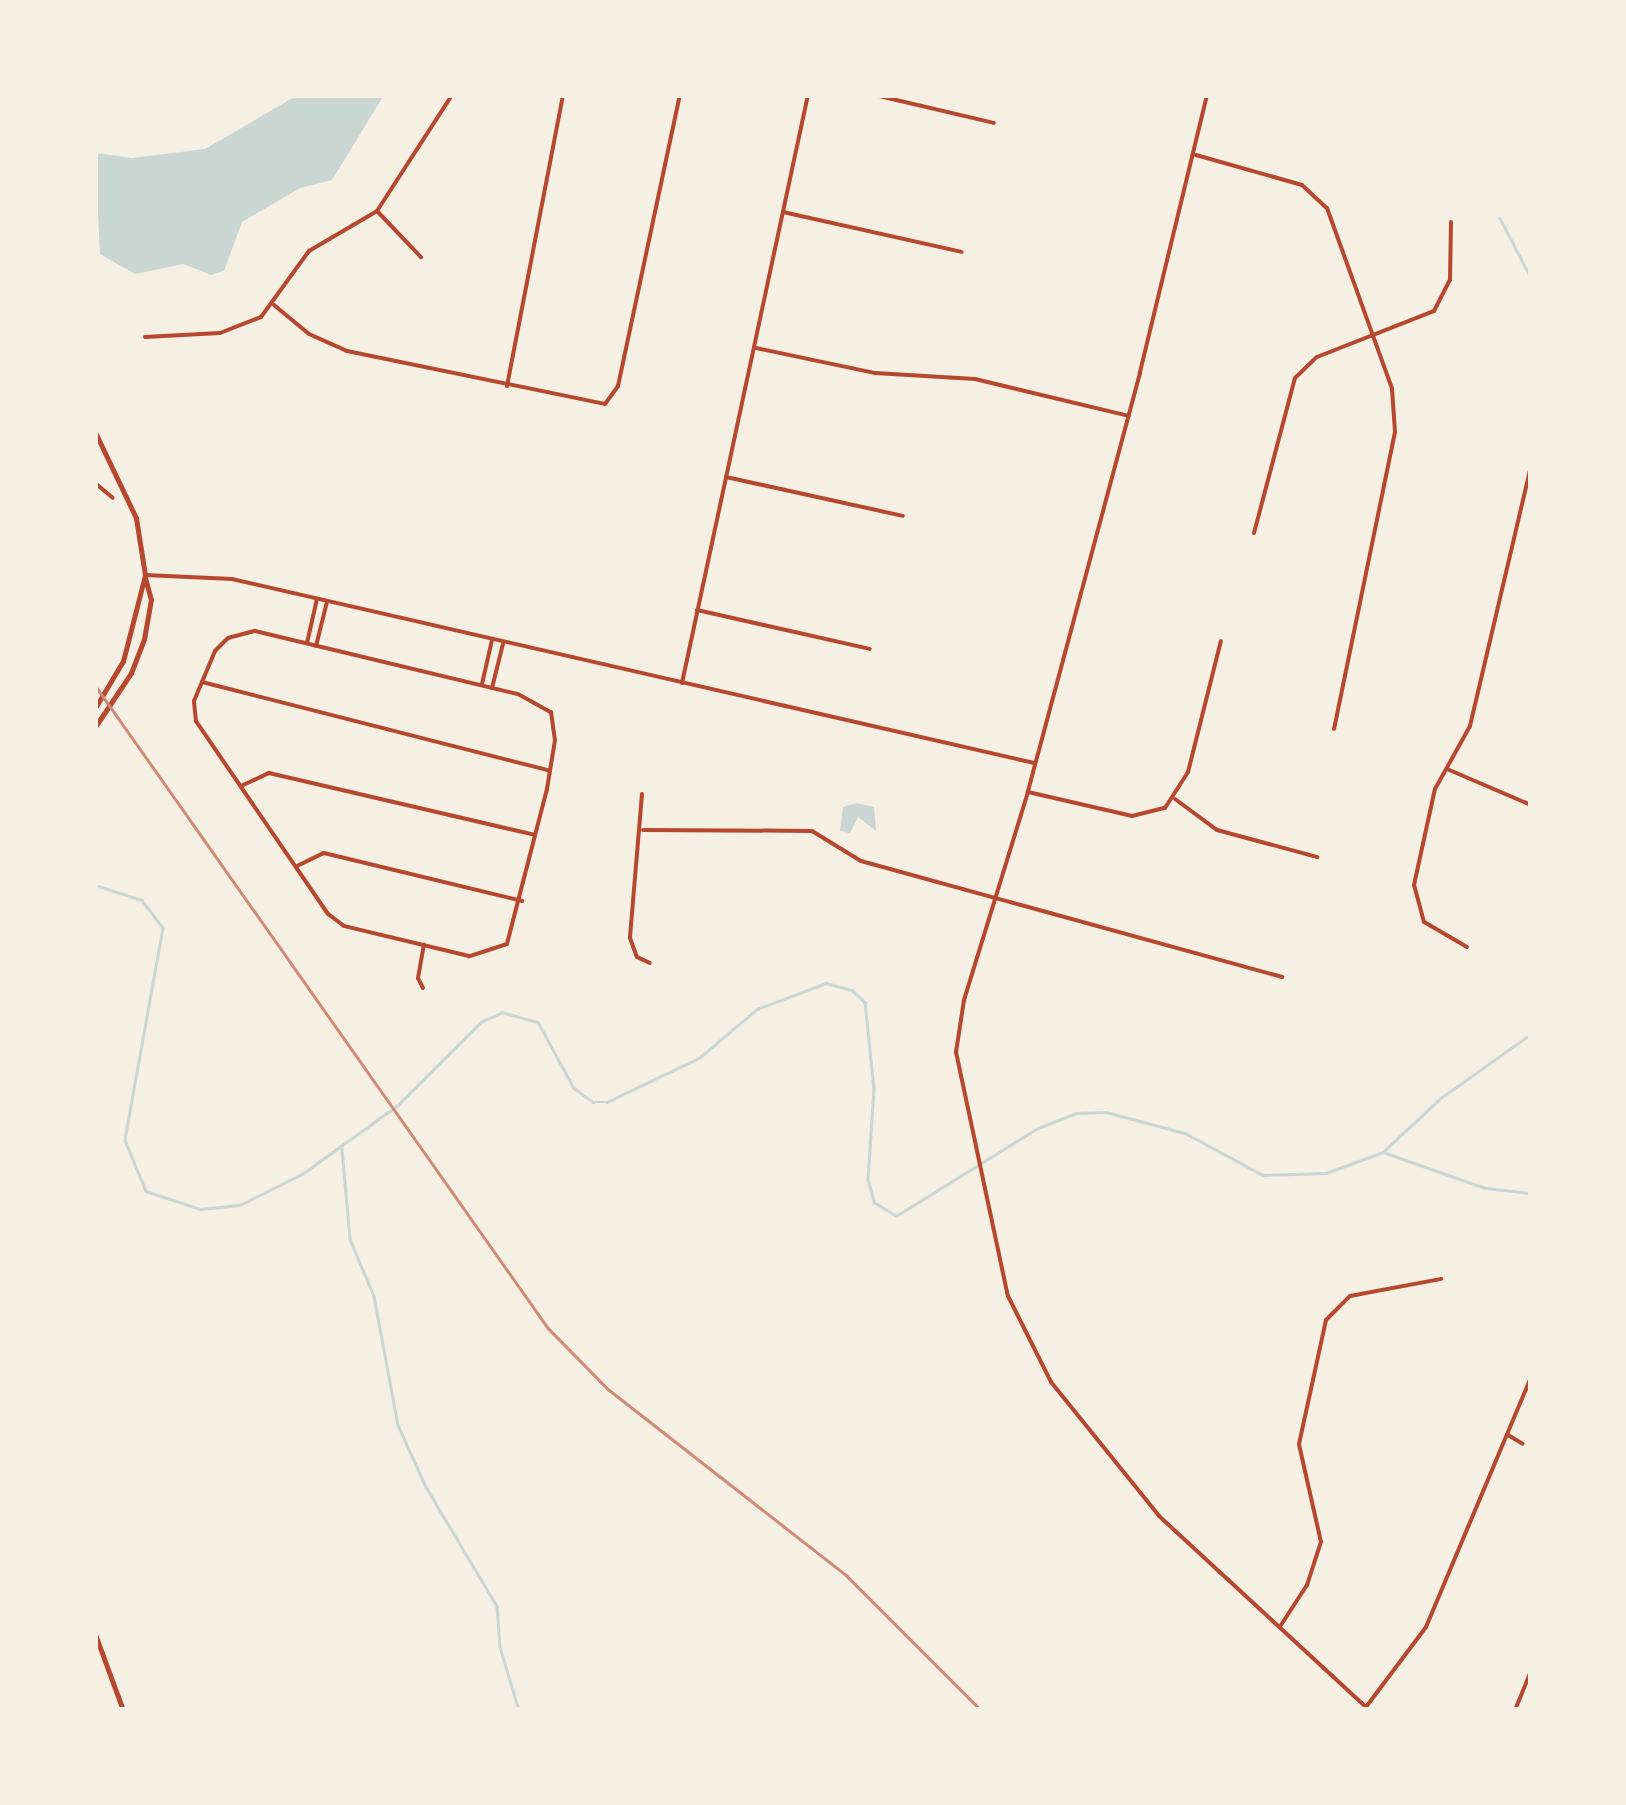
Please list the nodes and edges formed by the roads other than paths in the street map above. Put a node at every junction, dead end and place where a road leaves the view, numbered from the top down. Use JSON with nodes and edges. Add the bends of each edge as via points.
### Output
{"nodes":[{"id":1,"x":452,"y":95,"type":"edge"},
{"id":2,"x":563,"y":95,"type":"edge"},
{"id":3,"x":680,"y":95,"type":"edge"},
{"id":4,"x":808,"y":95,"type":"edge"},
{"id":5,"x":875,"y":95,"type":"edge"},
{"id":6,"x":1207,"y":95,"type":"edge"},
{"id":7,"x":994,"y":123,"type":"dead end"},
{"id":8,"x":1196,"y":154,"type":"junction"},
{"id":9,"x":377,"y":211,"type":"junction"},
{"id":10,"x":783,"y":212,"type":"junction"},
{"id":11,"x":1451,"y":222,"type":"dead end"},
{"id":12,"x":962,"y":252,"type":"dead end"},
{"id":13,"x":421,"y":256,"type":"dead end"},
{"id":14,"x":274,"y":305,"type":"junction"},
{"id":15,"x":1375,"y":335,"type":"junction"},
{"id":16,"x":145,"y":337,"type":"dead end"},
{"id":17,"x":754,"y":348,"type":"junction"},
{"id":18,"x":507,"y":386,"type":"junction"},
{"id":19,"x":1128,"y":416,"type":"junction"},
{"id":20,"x":95,"y":432,"type":"edge"},
{"id":21,"x":1531,"y":465,"type":"edge"},
{"id":22,"x":726,"y":476,"type":"junction"},
{"id":23,"x":95,"y":483,"type":"edge"},
{"id":24,"x":113,"y":498,"type":"dead end"},
{"id":25,"x":903,"y":516,"type":"dead end"},
{"id":26,"x":1254,"y":534,"type":"dead end"},
{"id":27,"x":145,"y":575,"type":"junction"},
{"id":28,"x":317,"y":599,"type":"junction"},
{"id":29,"x":327,"y":602,"type":"junction"},
{"id":30,"x":698,"y":610,"type":"junction"},
{"id":31,"x":492,"y":640,"type":"junction"},
{"id":32,"x":1222,"y":641,"type":"dead end"},
{"id":33,"x":503,"y":643,"type":"junction"},
{"id":34,"x":307,"y":644,"type":"junction"},
{"id":35,"x":316,"y":646,"type":"junction"},
{"id":36,"x":870,"y":649,"type":"dead end"},
{"id":37,"x":202,"y":682,"type":"junction"},
{"id":38,"x":682,"y":683,"type":"junction"},
{"id":39,"x":482,"y":685,"type":"junction"},
{"id":40,"x":492,"y":688,"type":"junction"},
{"id":41,"x":95,"y":708,"type":"edge"},
{"id":42,"x":558,"y":708,"type":"dead end"},
{"id":43,"x":551,"y":712,"type":"junction"},
{"id":44,"x":95,"y":727,"type":"edge"},
{"id":45,"x":1334,"y":730,"type":"dead end"},
{"id":46,"x":1034,"y":762,"type":"junction"},
{"id":47,"x":1447,"y":769,"type":"junction"},
{"id":48,"x":550,"y":770,"type":"junction"},
{"id":49,"x":241,"y":786,"type":"junction"},
{"id":50,"x":1028,"y":792,"type":"junction"},
{"id":51,"x":642,"y":794,"type":"dead end"},
{"id":52,"x":1175,"y":800,"type":"junction"},
{"id":53,"x":1531,"y":805,"type":"edge"},
{"id":54,"x":643,"y":830,"type":"junction"},
{"id":55,"x":537,"y":835,"type":"junction"},
{"id":56,"x":1317,"y":857,"type":"dead end"},
{"id":57,"x":296,"y":868,"type":"junction"},
{"id":58,"x":994,"y":901,"type":"junction"},
{"id":59,"x":522,"y":902,"type":"junction"},
{"id":60,"x":424,"y":945,"type":"junction"},
{"id":61,"x":1467,"y":948,"type":"dead end"},
{"id":62,"x":650,"y":962,"type":"dead end"},
{"id":63,"x":1282,"y":977,"type":"dead end"},
{"id":64,"x":423,"y":988,"type":"dead end"},
{"id":65,"x":1441,"y":1279,"type":"dead end"},
{"id":66,"x":1531,"y":1377,"type":"edge"},
{"id":67,"x":1508,"y":1435,"type":"junction"},
{"id":68,"x":1524,"y":1444,"type":"dead end"},
{"id":69,"x":1281,"y":1625,"type":"junction"},
{"id":70,"x":95,"y":1634,"type":"edge"},
{"id":71,"x":1531,"y":1670,"type":"edge"},
{"id":72,"x":1368,"y":1708,"type":"edge"},
{"id":73,"x":123,"y":1710,"type":"edge"},
{"id":74,"x":1515,"y":1710,"type":"edge"}],
"edges":[{"from":1,"to":9,"type":"street"},
{"from":2,"to":18,"type":"street"},
{"from":3,"to":18,"type":"street","via":[[614,396],[597,405]]},
{"from":4,"to":10,"type":"street"},
{"from":5,"to":7,"type":"street"},
{"from":6,"to":8,"type":"street"},
{"from":8,"to":15,"type":"street","via":[[1269,173],[1316,195],[1335,224]]},
{"from":8,"to":19,"type":"street"},
{"from":9,"to":13,"type":"street"},
{"from":9,"to":14,"type":"street","via":[[309,251]]},
{"from":10,"to":12,"type":"street"},
{"from":10,"to":17,"type":"street"},
{"from":11,"to":15,"type":"street","via":[[1443,301],[1423,318]]},
{"from":14,"to":16,"type":"street","via":[[230,330]]},
{"from":14,"to":18,"type":"street","via":[[309,334],[347,351]]},
{"from":15,"to":26,"type":"street","via":[[1316,357],[1295,378]]},
{"from":15,"to":45,"type":"street","via":[[1392,389],[1394,432]]},
{"from":17,"to":19,"type":"street","via":[[874,373],[975,380]]},
{"from":17,"to":22,"type":"street"},
{"from":19,"to":46,"type":"street"},
{"from":20,"to":27,"type":"street","via":[[140,532]]},
{"from":21,"to":47,"type":"street","via":[[1470,726]]},
{"from":22,"to":25,"type":"street"},
{"from":22,"to":30,"type":"street"},
{"from":23,"to":24,"type":"street"},
{"from":27,"to":28,"type":"street","via":[[206,574]]},
{"from":27,"to":41,"type":"street","via":[[122,661]]},
{"from":27,"to":44,"type":"street","via":[[149,616],[131,673]]},
{"from":28,"to":29,"type":"street"},
{"from":28,"to":34,"type":"street"},
{"from":29,"to":31,"type":"street"},
{"from":29,"to":35,"type":"street"},
{"from":30,"to":36,"type":"street"},
{"from":30,"to":38,"type":"street"},
{"from":31,"to":33,"type":"street"},
{"from":31,"to":39,"type":"street"},
{"from":32,"to":52,"type":"street"},
{"from":33,"to":38,"type":"street"},
{"from":33,"to":40,"type":"street"},
{"from":34,"to":35,"type":"street"},
{"from":34,"to":37,"type":"street","via":[[254,631],[235,634],[215,652]]},
{"from":35,"to":39,"type":"street"},
{"from":37,"to":48,"type":"street"},
{"from":37,"to":49,"type":"street","via":[[196,721]]},
{"from":38,"to":46,"type":"street"},
{"from":39,"to":40,"type":"street"},
{"from":40,"to":43,"type":"street","via":[[540,701]]},
{"from":42,"to":43,"type":"street"},
{"from":43,"to":48,"type":"street"},
{"from":46,"to":50,"type":"street"},
{"from":47,"to":53,"type":"street"},
{"from":47,"to":61,"type":"street","via":[[1428,814],[1414,898],[1433,930]]},
{"from":48,"to":55,"type":"street"},
{"from":49,"to":55,"type":"street","via":[[268,774]]},
{"from":49,"to":57,"type":"street"},
{"from":50,"to":52,"type":"street","via":[[1132,816],[1158,812]]},
{"from":50,"to":58,"type":"street"},
{"from":51,"to":54,"type":"street"},
{"from":52,"to":56,"type":"street","via":[[1217,830]]},
{"from":54,"to":58,"type":"street","via":[[812,832],[860,861]]},
{"from":54,"to":62,"type":"street","via":[[630,938],[638,957]]},
{"from":55,"to":59,"type":"street"},
{"from":57,"to":59,"type":"street","via":[[324,853]]},
{"from":57,"to":60,"type":"street","via":[[337,923]]},
{"from":58,"to":63,"type":"street"},
{"from":58,"to":69,"type":"street","via":[[956,1052],[1008,1296],[1052,1382],[1136,1489]]},
{"from":59,"to":60,"type":"street","via":[[512,937],[492,951],[469,956]]},
{"from":60,"to":64,"type":"street","via":[[418,978]]},
{"from":65,"to":69,"type":"street","via":[[1350,1296],[1326,1320],[1299,1444],[1321,1542],[1307,1584]]},
{"from":66,"to":67,"type":"street"},
{"from":67,"to":68,"type":"street"},
{"from":67,"to":72,"type":"street","via":[[1426,1627]]},
{"from":69,"to":72,"type":"street"},
{"from":70,"to":73,"type":"street"},
{"from":71,"to":74,"type":"street"}]}
